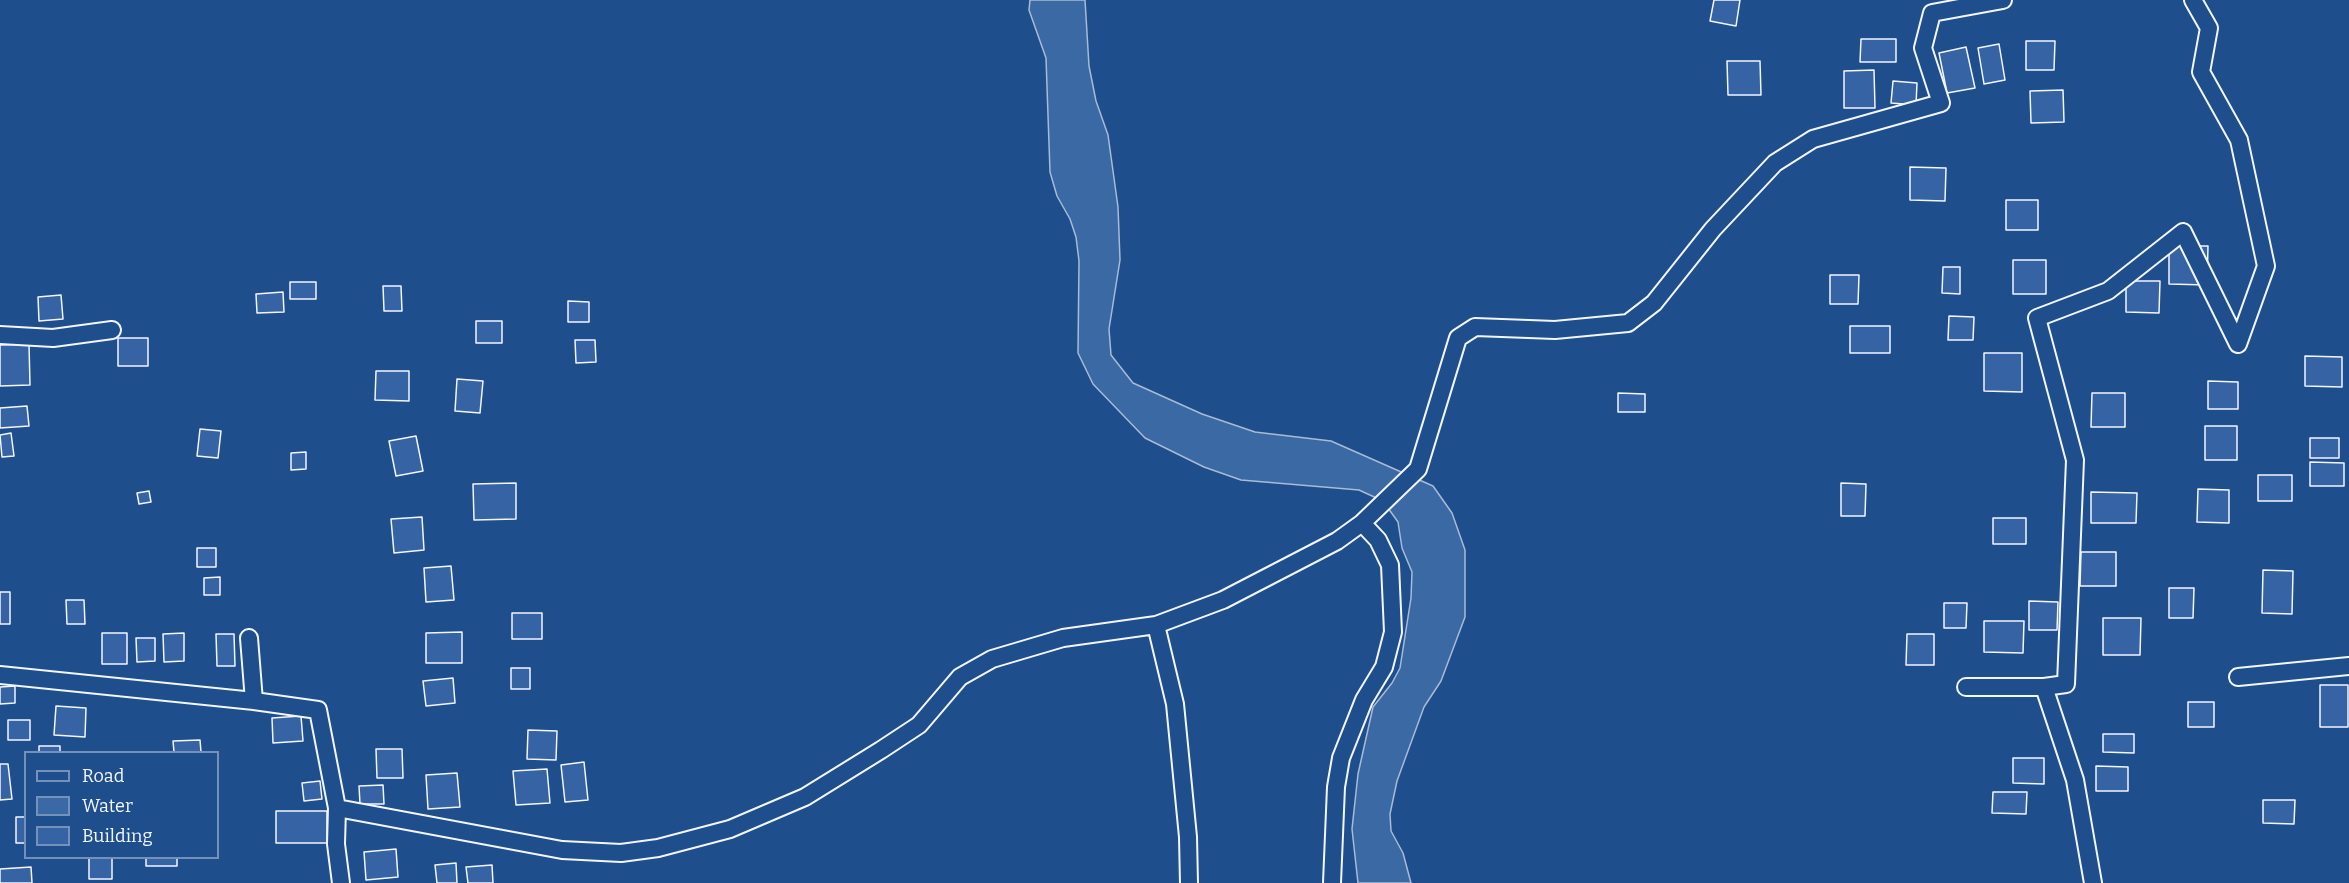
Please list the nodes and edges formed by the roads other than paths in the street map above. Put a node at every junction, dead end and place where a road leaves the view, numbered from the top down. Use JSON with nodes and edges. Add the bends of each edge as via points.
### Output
{"nodes":[{"id":1,"x":2004,"y":0,"type":"edge"},
{"id":2,"x":2193,"y":0,"type":"edge"},
{"id":3,"x":112,"y":330,"type":"dead end"},
{"id":4,"x":0,"y":335,"type":"edge"},
{"id":5,"x":1367,"y":518,"type":"junction"},
{"id":6,"x":1156,"y":626,"type":"junction"},
{"id":7,"x":249,"y":638,"type":"dead end"},
{"id":8,"x":2349,"y":666,"type":"edge"},
{"id":9,"x":0,"y":675,"type":"edge"},
{"id":10,"x":2238,"y":677,"type":"dead end"},
{"id":11,"x":1966,"y":687,"type":"dead end"},
{"id":12,"x":2044,"y":687,"type":"junction"},
{"id":13,"x":254,"y":701,"type":"junction"},
{"id":14,"x":337,"y":808,"type":"junction"},
{"id":15,"x":341,"y":883,"type":"edge"},
{"id":16,"x":1189,"y":883,"type":"edge"},
{"id":17,"x":1332,"y":883,"type":"edge"},
{"id":18,"x":2093,"y":883,"type":"edge"}],
"edges":[{"from":1,"to":5,"type":"street","via":[[1932,13],[1923,48],[1941,103],[1813,139],[1775,163],[1713,229],[1654,303],[1628,323],[1555,330],[1475,327],[1458,338],[1418,469]]},
{"from":2,"to":12,"type":"street","via":[[2209,28],[2201,72],[2239,140],[2266,266],[2238,344],[2183,232],[2108,291],[2037,318],[2075,460],[2066,684]]},
{"from":3,"to":4,"type":"street","via":[[53,338]]},
{"from":5,"to":6,"type":"street","via":[[1336,541],[1223,600]]},
{"from":5,"to":17,"type":"street","via":[[1390,565],[1393,632],[1384,667],[1364,700],[1341,758]]},
{"from":6,"to":14,"type":"street","via":[[1063,638],[992,659],[960,677],[919,725],[805,797],[730,830],[658,848],[621,853],[562,850]]},
{"from":6,"to":16,"type":"street","via":[[1175,704]]},
{"from":7,"to":13,"type":"street"},
{"from":8,"to":10,"type":"street"},
{"from":9,"to":13,"type":"street"},
{"from":11,"to":12,"type":"street"},
{"from":12,"to":18,"type":"street","via":[[2075,780]]},
{"from":13,"to":14,"type":"street","via":[[318,710]]},
{"from":14,"to":15,"type":"street"}]}
